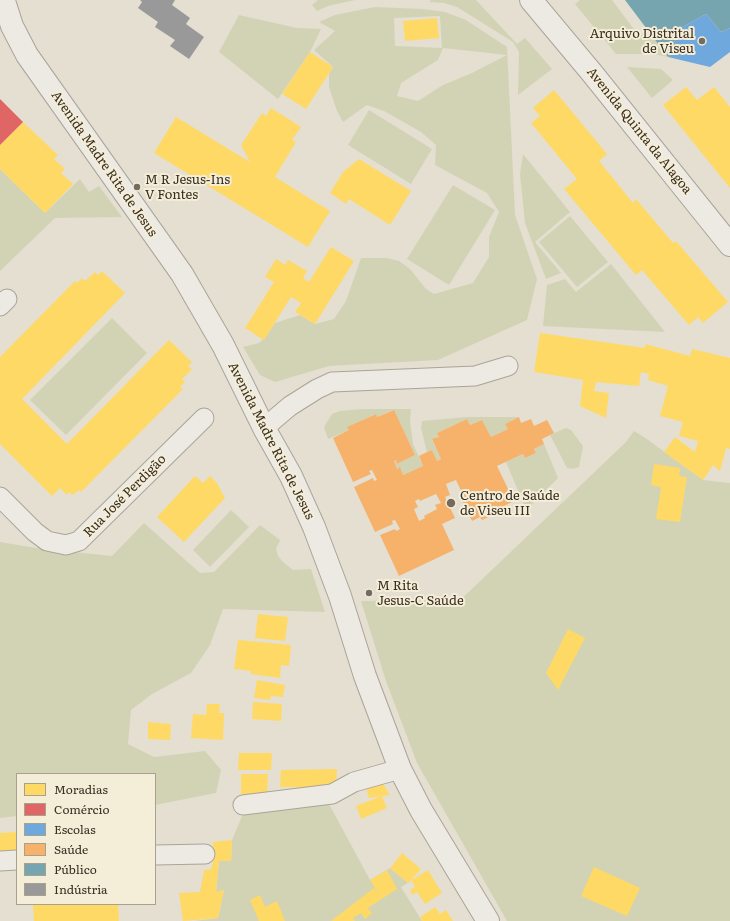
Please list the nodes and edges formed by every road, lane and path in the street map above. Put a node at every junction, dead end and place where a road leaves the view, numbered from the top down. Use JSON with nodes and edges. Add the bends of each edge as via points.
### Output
{"nodes":[{"id":1,"x":531,"y":0,"type":"edge"},
{"id":2,"x":3,"y":3,"type":"edge"},
{"id":3,"x":0,"y":32,"type":"edge"},
{"id":4,"x":27,"y":55,"type":"junction"},
{"id":5,"x":730,"y":245,"type":"edge"},
{"id":6,"x":508,"y":366,"type":"dead end"},
{"id":7,"x":204,"y":418,"type":"dead end"},
{"id":8,"x":264,"y":428,"type":"junction"},
{"id":9,"x":0,"y":497,"type":"edge"},
{"id":10,"x":400,"y":769,"type":"junction"},
{"id":11,"x":243,"y":805,"type":"dead end"},
{"id":12,"x":205,"y":854,"type":"dead end"},
{"id":13,"x":156,"y":855,"type":"edge"},
{"id":14,"x":16,"y":860,"type":"edge"},
{"id":15,"x":0,"y":861,"type":"edge"},
{"id":16,"x":488,"y":921,"type":"edge"}],
"edges":[{"from":1,"to":5,"type":"street","name":"Avenida Quinta da Alagoa"},
{"from":2,"to":4,"type":"street","name":"Avenida Madre Rita de Jesus"},
{"from":3,"to":4,"type":"street","name":"Avenida Madre Rita de Jesus"},
{"from":4,"to":8,"type":"street","name":"Avenida Madre Rita de Jesus","via":[[182,274],[223,345]]},
{"from":6,"to":8,"type":"street","via":[[475,376],[332,382],[317,388],[290,406]]},
{"from":7,"to":9,"type":"street","name":"Rua José Perdigão","via":[[79,541],[66,545],[53,543],[35,532]]},
{"from":8,"to":10,"type":"street","name":"Avenida Madre Rita de Jesus","via":[[291,476],[314,527]]},
{"from":10,"to":11,"type":"street","via":[[354,782],[332,794]]},
{"from":10,"to":16,"type":"street","name":"Avenida Madre Rita de Jesus","via":[[421,810]]},
{"from":12,"to":13,"type":"street"},
{"from":14,"to":15,"type":"street"}]}
